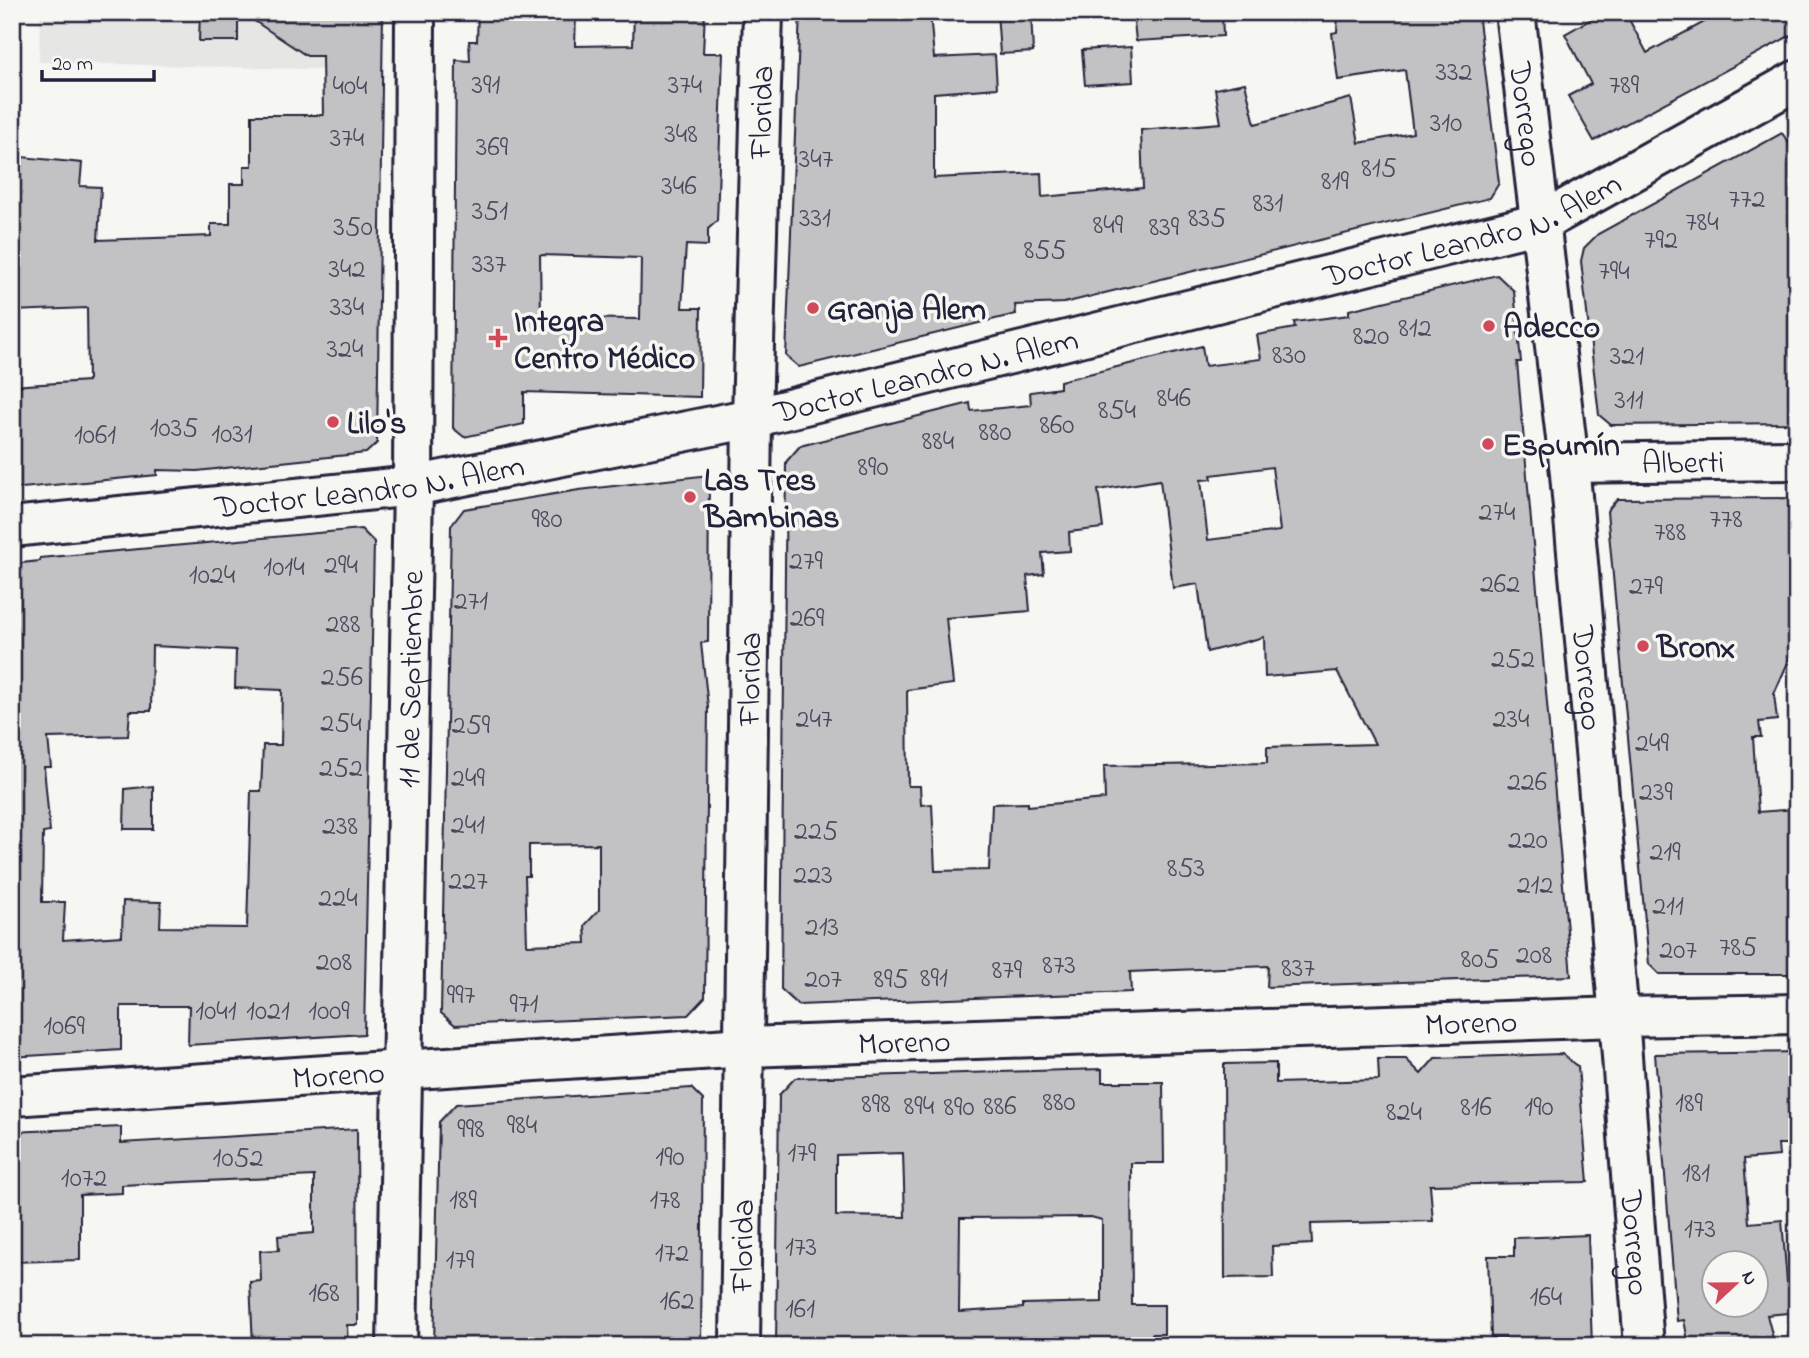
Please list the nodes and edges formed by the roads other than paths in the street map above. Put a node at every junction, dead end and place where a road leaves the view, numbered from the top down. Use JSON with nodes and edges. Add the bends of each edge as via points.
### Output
{"nodes":[{"id":1,"x":415,"y":12,"type":"edge"},
{"id":2,"x":763,"y":12,"type":"edge"},
{"id":3,"x":1515,"y":12,"type":"edge"},
{"id":4,"x":1797,"y":80,"type":"edge"},
{"id":5,"x":1540,"y":223,"type":"junction"},
{"id":6,"x":752,"y":418,"type":"junction"},
{"id":7,"x":1797,"y":460,"type":"edge"},
{"id":8,"x":1569,"y":463,"type":"junction"},
{"id":9,"x":413,"y":486,"type":"junction"},
{"id":10,"x":12,"y":527,"type":"edge"},
{"id":11,"x":1797,"y":1014,"type":"edge"},
{"id":12,"x":1619,"y":1017,"type":"junction"},
{"id":13,"x":745,"y":1047,"type":"junction"},
{"id":14,"x":402,"y":1068,"type":"junction"},
{"id":15,"x":12,"y":1096,"type":"edge"},
{"id":16,"x":397,"y":1346,"type":"edge"},
{"id":17,"x":740,"y":1346,"type":"edge"},
{"id":18,"x":1644,"y":1346,"type":"edge"}],
"edges":[{"from":1,"to":9,"type":"street","name":"11 de Septiembre"},
{"from":2,"to":6,"type":"street","name":"Florida"},
{"from":3,"to":5,"type":"street","name":"Dorrego"},
{"from":4,"to":5,"type":"street","name":"Doctor Leandro N. Alem"},
{"from":5,"to":6,"type":"street","name":"Doctor Leandro N. Alem"},
{"from":5,"to":8,"type":"street","name":"Dorrego"},
{"from":6,"to":9,"type":"street","name":"Doctor Leandro N. Alem"},
{"from":6,"to":13,"type":"street","name":"Florida"},
{"from":7,"to":8,"type":"street","name":"Alberti"},
{"from":8,"to":12,"type":"street","name":"Dorrego"},
{"from":9,"to":10,"type":"street","name":"Doctor Leandro N. Alem"},
{"from":9,"to":14,"type":"street","name":"11 de Septiembre"},
{"from":11,"to":12,"type":"street","name":"Moreno"},
{"from":12,"to":13,"type":"street","name":"Moreno"},
{"from":12,"to":18,"type":"street","name":"Dorrego"},
{"from":13,"to":14,"type":"street","name":"Moreno"},
{"from":13,"to":17,"type":"street","name":"Florida"},
{"from":14,"to":15,"type":"street","name":"Moreno"},
{"from":14,"to":16,"type":"street","name":"11 de Septiembre"}]}
